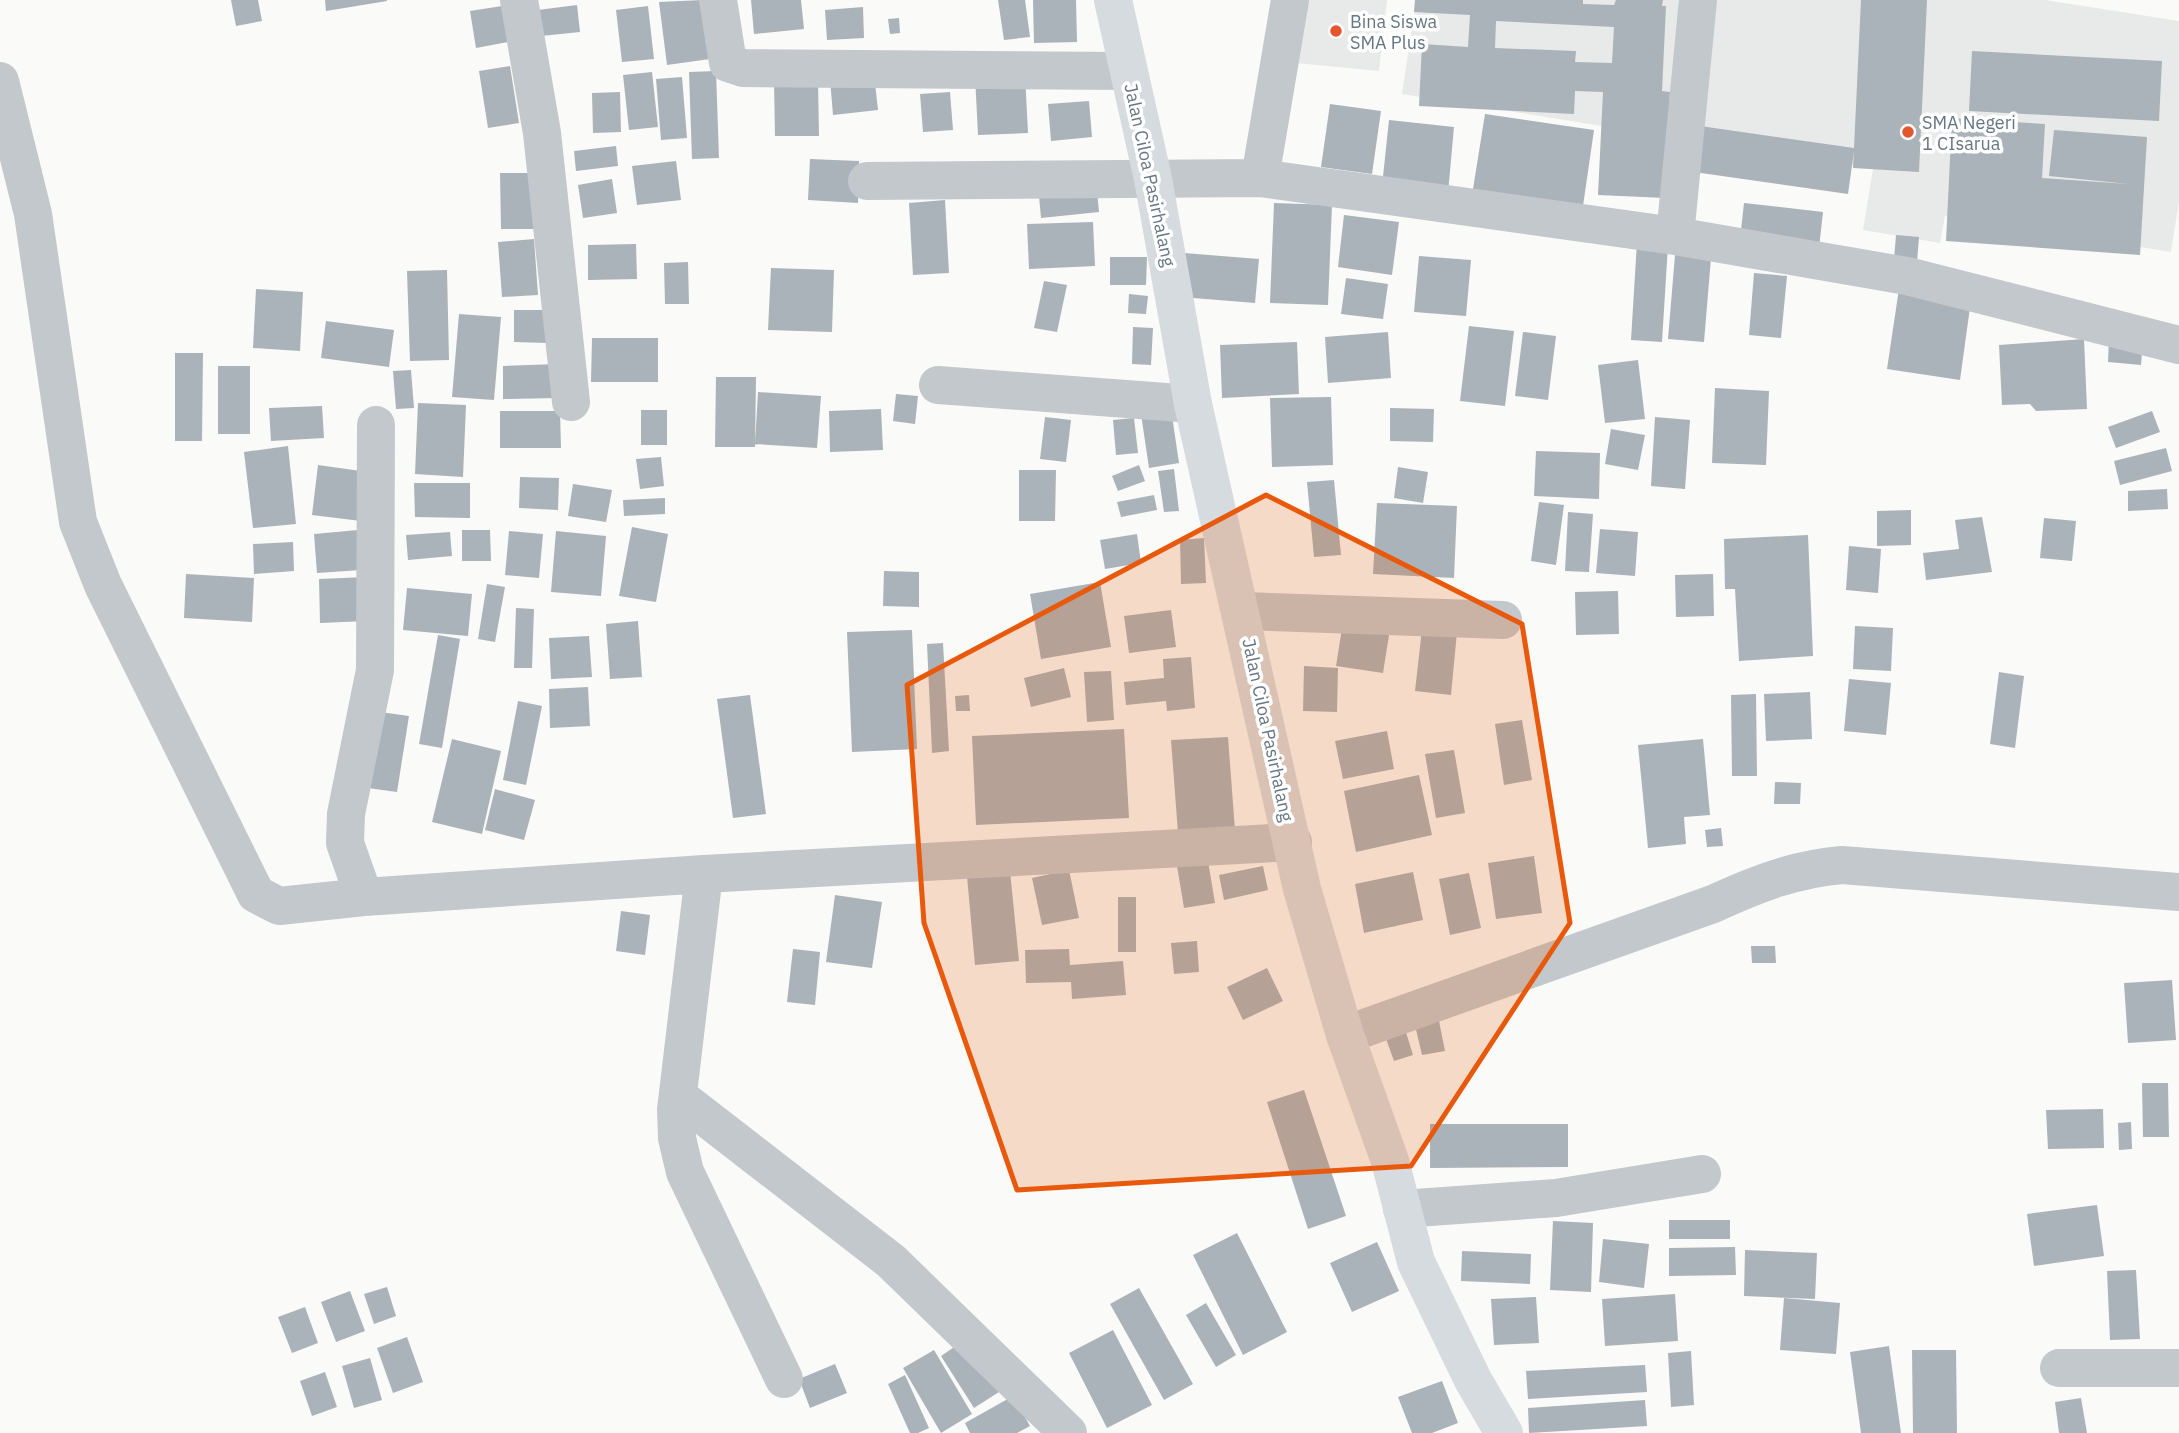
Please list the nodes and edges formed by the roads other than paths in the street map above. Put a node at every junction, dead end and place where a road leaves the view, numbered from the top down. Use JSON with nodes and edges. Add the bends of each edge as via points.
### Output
{"nodes":[{"id":1,"x":519,"y":0,"type":"edge"},
{"id":2,"x":718,"y":0,"type":"edge"},
{"id":3,"x":1113,"y":0,"type":"edge"},
{"id":4,"x":1290,"y":0,"type":"edge"},
{"id":5,"x":1699,"y":0,"type":"edge"},
{"id":6,"x":1128,"y":71,"type":"junction"},
{"id":7,"x":0,"y":81,"type":"edge"},
{"id":8,"x":1260,"y":178,"type":"junction"},
{"id":9,"x":1153,"y":179,"type":"junction"},
{"id":10,"x":867,"y":181,"type":"dead end"},
{"id":11,"x":1675,"y":236,"type":"junction"},
{"id":12,"x":2179,"y":345,"type":"edge"},
{"id":13,"x":938,"y":385,"type":"dead end"},
{"id":14,"x":571,"y":402,"type":"dead end"},
{"id":15,"x":1193,"y":404,"type":"junction"},
{"id":16,"x":376,"y":425,"type":"dead end"},
{"id":17,"x":1242,"y":611,"type":"junction"},
{"id":18,"x":1503,"y":620,"type":"dead end"},
{"id":19,"x":1293,"y":842,"type":"junction"},
{"id":20,"x":704,"y":874,"type":"junction"},
{"id":21,"x":2179,"y":892,"type":"edge"},
{"id":22,"x":364,"y":897,"type":"junction"},
{"id":23,"x":1345,"y":1035,"type":"junction"},
{"id":24,"x":678,"y":1096,"type":"junction"},
{"id":25,"x":1702,"y":1174,"type":"dead end"},
{"id":26,"x":1402,"y":1209,"type":"junction"},
{"id":27,"x":2059,"y":1368,"type":"dead end"},
{"id":28,"x":2179,"y":1368,"type":"edge"},
{"id":29,"x":785,"y":1379,"type":"dead end"},
{"id":30,"x":1068,"y":1433,"type":"edge"},
{"id":31,"x":1504,"y":1433,"type":"edge"}],
"edges":[{"from":1,"to":14,"type":"street","via":[[542,133]]},
{"from":2,"to":6,"type":"street","via":[[729,64],[743,68]]},
{"from":3,"to":6,"type":"main road","name":"Jalan Ciloa Pasirhalang"},
{"from":4,"to":8,"type":"street"},
{"from":5,"to":11,"type":"street"},
{"from":6,"to":9,"type":"main road","name":"Jalan Ciloa Pasirhalang"},
{"from":7,"to":22,"type":"street","via":[[33,214],[78,522],[103,585],[257,894],[279,906]]},
{"from":8,"to":9,"type":"street"},
{"from":8,"to":11,"type":"street"},
{"from":9,"to":10,"type":"street"},
{"from":9,"to":15,"type":"main road","name":"Jalan Ciloa Pasirhalang"},
{"from":11,"to":12,"type":"street","via":[[1907,276]]},
{"from":13,"to":15,"type":"street"},
{"from":15,"to":17,"type":"main road","name":"Jalan Ciloa Pasirhalang"},
{"from":16,"to":22,"type":"street","via":[[375,670],[346,814],[345,843]]},
{"from":17,"to":18,"type":"street"},
{"from":17,"to":19,"type":"main road","name":"Jalan Ciloa Pasirhalang","via":[[1272,764]]},
{"from":19,"to":20,"type":"street"},
{"from":19,"to":23,"type":"main road","name":"Jalan Ciloa Pasirhalang","via":[[1302,889]]},
{"from":20,"to":22,"type":"street"},
{"from":20,"to":24,"type":"street"},
{"from":21,"to":23,"type":"street","via":[[1842,864],[1807,868]]},
{"from":23,"to":26,"type":"main road","name":"Jalan Ciloa Pasirhalang","via":[[1390,1161]]},
{"from":24,"to":29,"type":"street","via":[[676,1126],[685,1172]]},
{"from":24,"to":30,"type":"street","via":[[891,1261]]},
{"from":25,"to":26,"type":"street","via":[[1556,1198]]},
{"from":26,"to":31,"type":"main road","name":"Jalan Ciloa Pasirhalang","via":[[1431,1296]]},
{"from":27,"to":28,"type":"street"}]}
